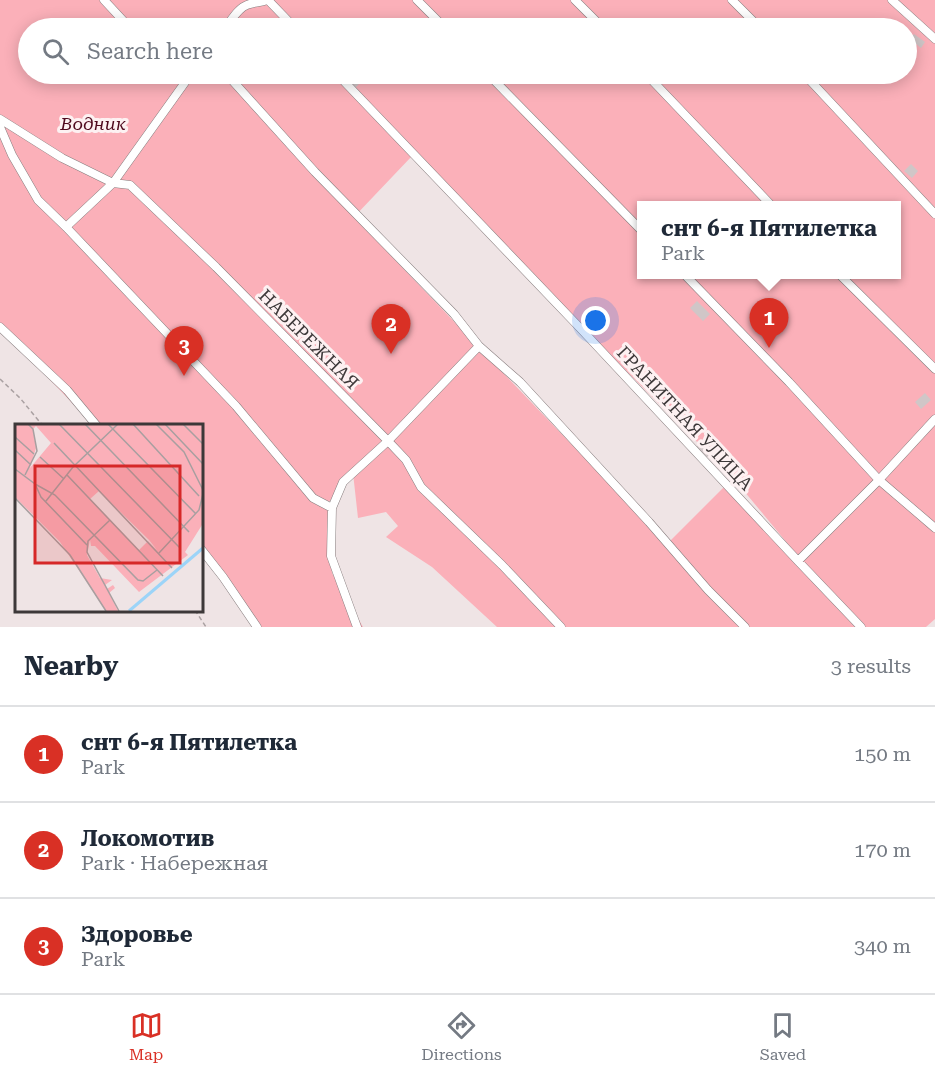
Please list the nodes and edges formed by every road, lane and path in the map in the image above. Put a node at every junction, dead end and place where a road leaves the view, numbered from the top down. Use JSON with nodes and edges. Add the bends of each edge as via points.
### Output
{"nodes":[{"id":1,"x":104,"y":0,"type":"edge"},
{"id":2,"x":267,"y":0,"type":"edge"},
{"id":3,"x":417,"y":0,"type":"edge"},
{"id":4,"x":575,"y":0,"type":"edge"},
{"id":5,"x":732,"y":0,"type":"edge"},
{"id":6,"x":892,"y":0,"type":"edge"},
{"id":7,"x":121,"y":18,"type":"edge"},
{"id":8,"x":233,"y":18,"type":"edge"},
{"id":9,"x":285,"y":18,"type":"edge"},
{"id":10,"x":435,"y":18,"type":"edge"},
{"id":11,"x":593,"y":18,"type":"edge"},
{"id":12,"x":750,"y":18,"type":"edge"},
{"id":13,"x":912,"y":18,"type":"edge"},
{"id":14,"x":917,"y":23,"type":"edge"},
{"id":15,"x":935,"y":39,"type":"edge"},
{"id":16,"x":184,"y":84,"type":"edge"},
{"id":17,"x":236,"y":84,"type":"edge"},
{"id":18,"x":348,"y":84,"type":"edge"},
{"id":19,"x":498,"y":84,"type":"edge"},
{"id":20,"x":656,"y":84,"type":"edge"},
{"id":21,"x":813,"y":84,"type":"edge"},
{"id":22,"x":0,"y":118,"type":"edge"},
{"id":23,"x":0,"y":127,"type":"edge"},
{"id":24,"x":113,"y":183,"type":"junction"},
{"id":25,"x":767,"y":201,"type":"edge"},
{"id":26,"x":935,"y":214,"type":"edge"},
{"id":27,"x":637,"y":226,"type":"edge"},
{"id":28,"x":66,"y":227,"type":"junction"},
{"id":29,"x":689,"y":279,"type":"edge"},
{"id":30,"x":844,"y":279,"type":"edge"},
{"id":31,"x":0,"y":327,"type":"edge"},
{"id":32,"x":479,"y":346,"type":"junction"},
{"id":33,"x":935,"y":369,"type":"edge"},
{"id":34,"x":0,"y":379,"type":"edge"},
{"id":35,"x":935,"y":420,"type":"edge"},
{"id":36,"x":41,"y":424,"type":"edge"},
{"id":37,"x":95,"y":424,"type":"edge"},
{"id":38,"x":388,"y":441,"type":"junction"},
{"id":39,"x":879,"y":480,"type":"junction"},
{"id":40,"x":332,"y":508,"type":"junction"},
{"id":41,"x":935,"y":528,"type":"edge"},
{"id":42,"x":202,"y":550,"type":"edge"},
{"id":43,"x":798,"y":561,"type":"junction"},
{"id":44,"x":196,"y":612,"type":"edge"},
{"id":45,"x":206,"y":627,"type":"edge"},
{"id":46,"x":256,"y":627,"type":"edge"},
{"id":47,"x":357,"y":627,"type":"edge"},
{"id":48,"x":561,"y":627,"type":"edge"},
{"id":49,"x":745,"y":627,"type":"edge"},
{"id":50,"x":861,"y":627,"type":"edge"}],
"edges":[{"from":1,"to":7,"type":"street"},
{"from":2,"to":8,"type":"street","via":[[243,6]]},
{"from":2,"to":9,"type":"street"},
{"from":3,"to":10,"type":"street"},
{"from":4,"to":11,"type":"street"},
{"from":5,"to":12,"type":"street"},
{"from":6,"to":13,"type":"street"},
{"from":14,"to":15,"type":"street"},
{"from":16,"to":24,"type":"street"},
{"from":17,"to":32,"type":"street","via":[[454,314]]},
{"from":18,"to":43,"type":"street","name":"ГРАНИТНАЯ УЛИЦА"},
{"from":19,"to":27,"type":"street"},
{"from":20,"to":25,"type":"street"},
{"from":21,"to":26,"type":"street"},
{"from":22,"to":24,"type":"street","name":"НАБЕРЕЖНАЯ","via":[[62,158]]},
{"from":23,"to":28,"type":"street","via":[[38,200]]},
{"from":24,"to":28,"type":"street"},
{"from":24,"to":38,"type":"street","name":"НАБЕРЕЖНАЯ","via":[[130,185]]},
{"from":28,"to":40,"type":"street","via":[[236,406],[313,498]]},
{"from":29,"to":39,"type":"street"},
{"from":30,"to":33,"type":"street"},
{"from":31,"to":37,"type":"street","via":[[67,390]]},
{"from":32,"to":38,"type":"street"},
{"from":32,"to":49,"type":"street","via":[[520,382]]},
{"from":34,"to":36,"type":"path"},
{"from":35,"to":39,"type":"street"},
{"from":38,"to":40,"type":"street","via":[[343,482]]},
{"from":38,"to":48,"type":"street","name":"НАБЕРЕЖНАЯ","via":[[406,460],[421,488]]},
{"from":39,"to":41,"type":"street"},
{"from":39,"to":43,"type":"street"},
{"from":40,"to":47,"type":"street","via":[[332,556]]},
{"from":42,"to":46,"type":"street"},
{"from":43,"to":50,"type":"street","name":"ГРАНИТНАЯ УЛИЦА"},
{"from":44,"to":45,"type":"path"}]}
